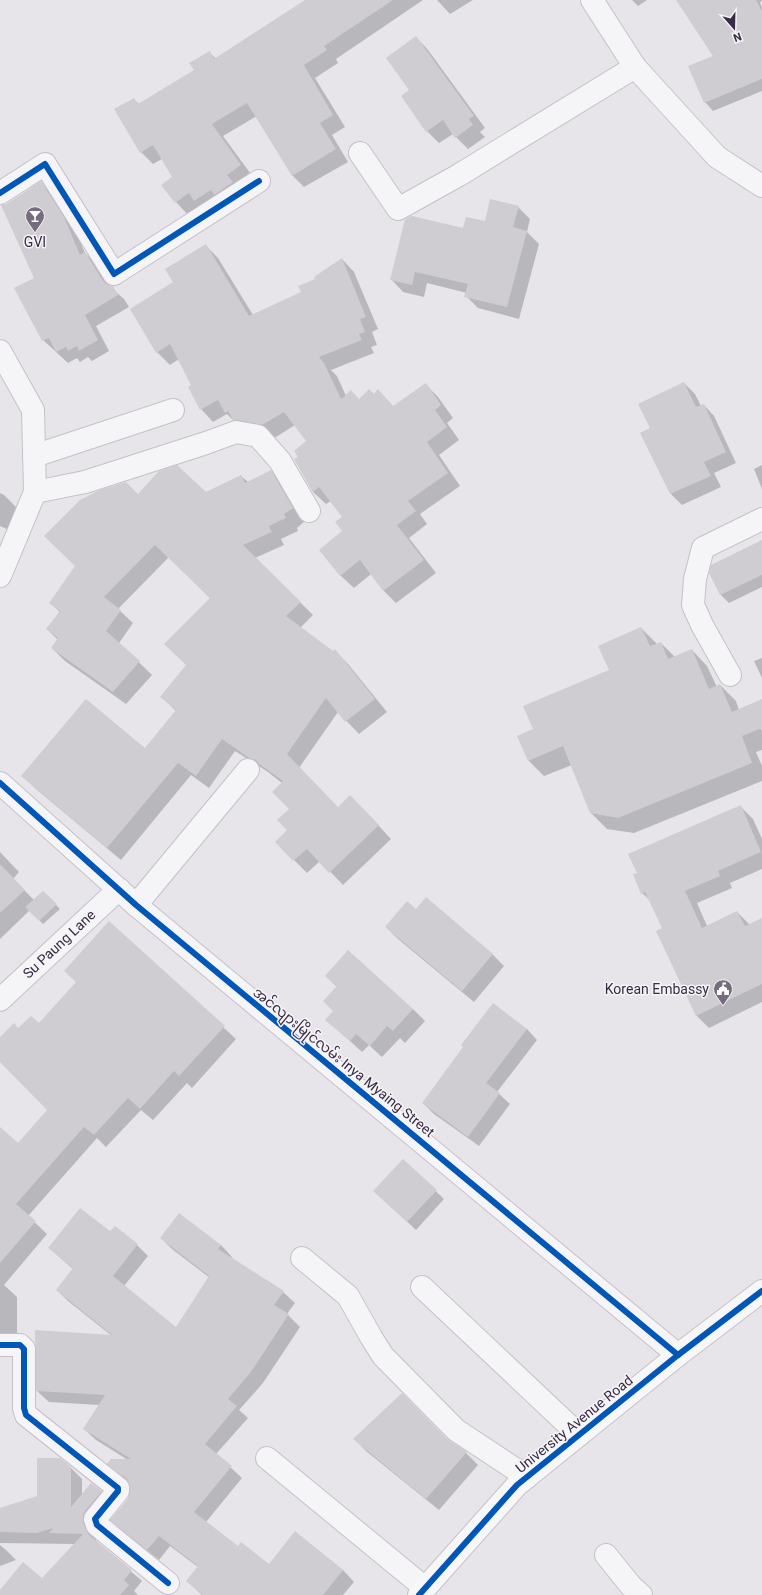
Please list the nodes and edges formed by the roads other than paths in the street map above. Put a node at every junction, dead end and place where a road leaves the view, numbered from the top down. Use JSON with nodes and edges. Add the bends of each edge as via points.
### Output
{"nodes":[{"id":1,"x":592,"y":0,"type":"edge"},
{"id":2,"x":635,"y":67,"type":"junction"},
{"id":3,"x":360,"y":153,"type":"dead end"},
{"id":4,"x":259,"y":181,"type":"dead end"},
{"id":5,"x":762,"y":186,"type":"edge"},
{"id":6,"x":0,"y":193,"type":"edge"},
{"id":7,"x":0,"y":350,"type":"edge"},
{"id":8,"x":6,"y":373,"type":"edge"},
{"id":9,"x":174,"y":410,"type":"dead end"},
{"id":10,"x":34,"y":456,"type":"junction"},
{"id":11,"x":35,"y":492,"type":"junction"},
{"id":12,"x":309,"y":511,"type":"dead end"},
{"id":13,"x":762,"y":519,"type":"edge"},
{"id":14,"x":0,"y":576,"type":"edge"},
{"id":15,"x":730,"y":675,"type":"dead end"},
{"id":16,"x":248,"y":770,"type":"dead end"},
{"id":17,"x":0,"y":783,"type":"edge"},
{"id":18,"x":119,"y":889,"type":"junction"},
{"id":19,"x":136,"y":904,"type":"junction"},
{"id":20,"x":0,"y":1000,"type":"edge"},
{"id":21,"x":302,"y":1258,"type":"dead end"},
{"id":22,"x":422,"y":1287,"type":"dead end"},
{"id":23,"x":762,"y":1291,"type":"edge"},
{"id":24,"x":0,"y":1345,"type":"edge"},
{"id":25,"x":678,"y":1355,"type":"junction"},
{"id":26,"x":578,"y":1435,"type":"junction"},
{"id":27,"x":267,"y":1458,"type":"dead end"},
{"id":28,"x":528,"y":1477,"type":"junction"},
{"id":29,"x":606,"y":1555,"type":"dead end"},
{"id":30,"x":168,"y":1583,"type":"dead end"},
{"id":31,"x":422,"y":1592,"type":"edge"},
{"id":32,"x":641,"y":1595,"type":"edge"}],
"edges":[{"from":1,"to":2,"type":"street"},
{"from":2,"to":3,"type":"street","via":[[398,210]]},
{"from":2,"to":5,"type":"street","via":[[718,157]]},
{"from":4,"to":6,"type":"street","via":[[114,274],[45,164]]},
{"from":7,"to":8,"type":"street"},
{"from":8,"to":10,"type":"street","via":[[33,410]]},
{"from":9,"to":10,"type":"street"},
{"from":10,"to":11,"type":"street"},
{"from":11,"to":12,"type":"street","via":[[85,482],[236,432],[258,436],[280,461]]},
{"from":11,"to":14,"type":"street"},
{"from":13,"to":15,"type":"street","via":[[703,548],[695,579],[693,605]]},
{"from":16,"to":19,"type":"street"},
{"from":17,"to":18,"type":"street","name":"အင်လျားမြိုင်လမ်း Inya Myaing Street"},
{"from":18,"to":19,"type":"street","name":"အင်လျားမြိုင်လမ်း Inya Myaing Street"},
{"from":18,"to":20,"type":"street","name":"Su Paung Lane"},
{"from":19,"to":25,"type":"street","name":"အင်လျားမြိုင်လမ်း Inya Myaing Street"},
{"from":21,"to":28,"type":"street","via":[[348,1296],[383,1356],[456,1430]]},
{"from":22,"to":26,"type":"street"},
{"from":23,"to":25,"type":"main road","name":"University Avenue Road"},
{"from":24,"to":30,"type":"street","via":[[20,1345],[24,1349],[26,1415],[118,1488],[118,1492],[95,1519],[96,1525]]},
{"from":25,"to":26,"type":"main road","name":"University Avenue Road"},
{"from":26,"to":28,"type":"main road","name":"University Avenue Road"},
{"from":27,"to":31,"type":"street"},
{"from":28,"to":31,"type":"main road","name":"University Avenue Road","via":[[517,1485]]},
{"from":29,"to":32,"type":"street"}]}
